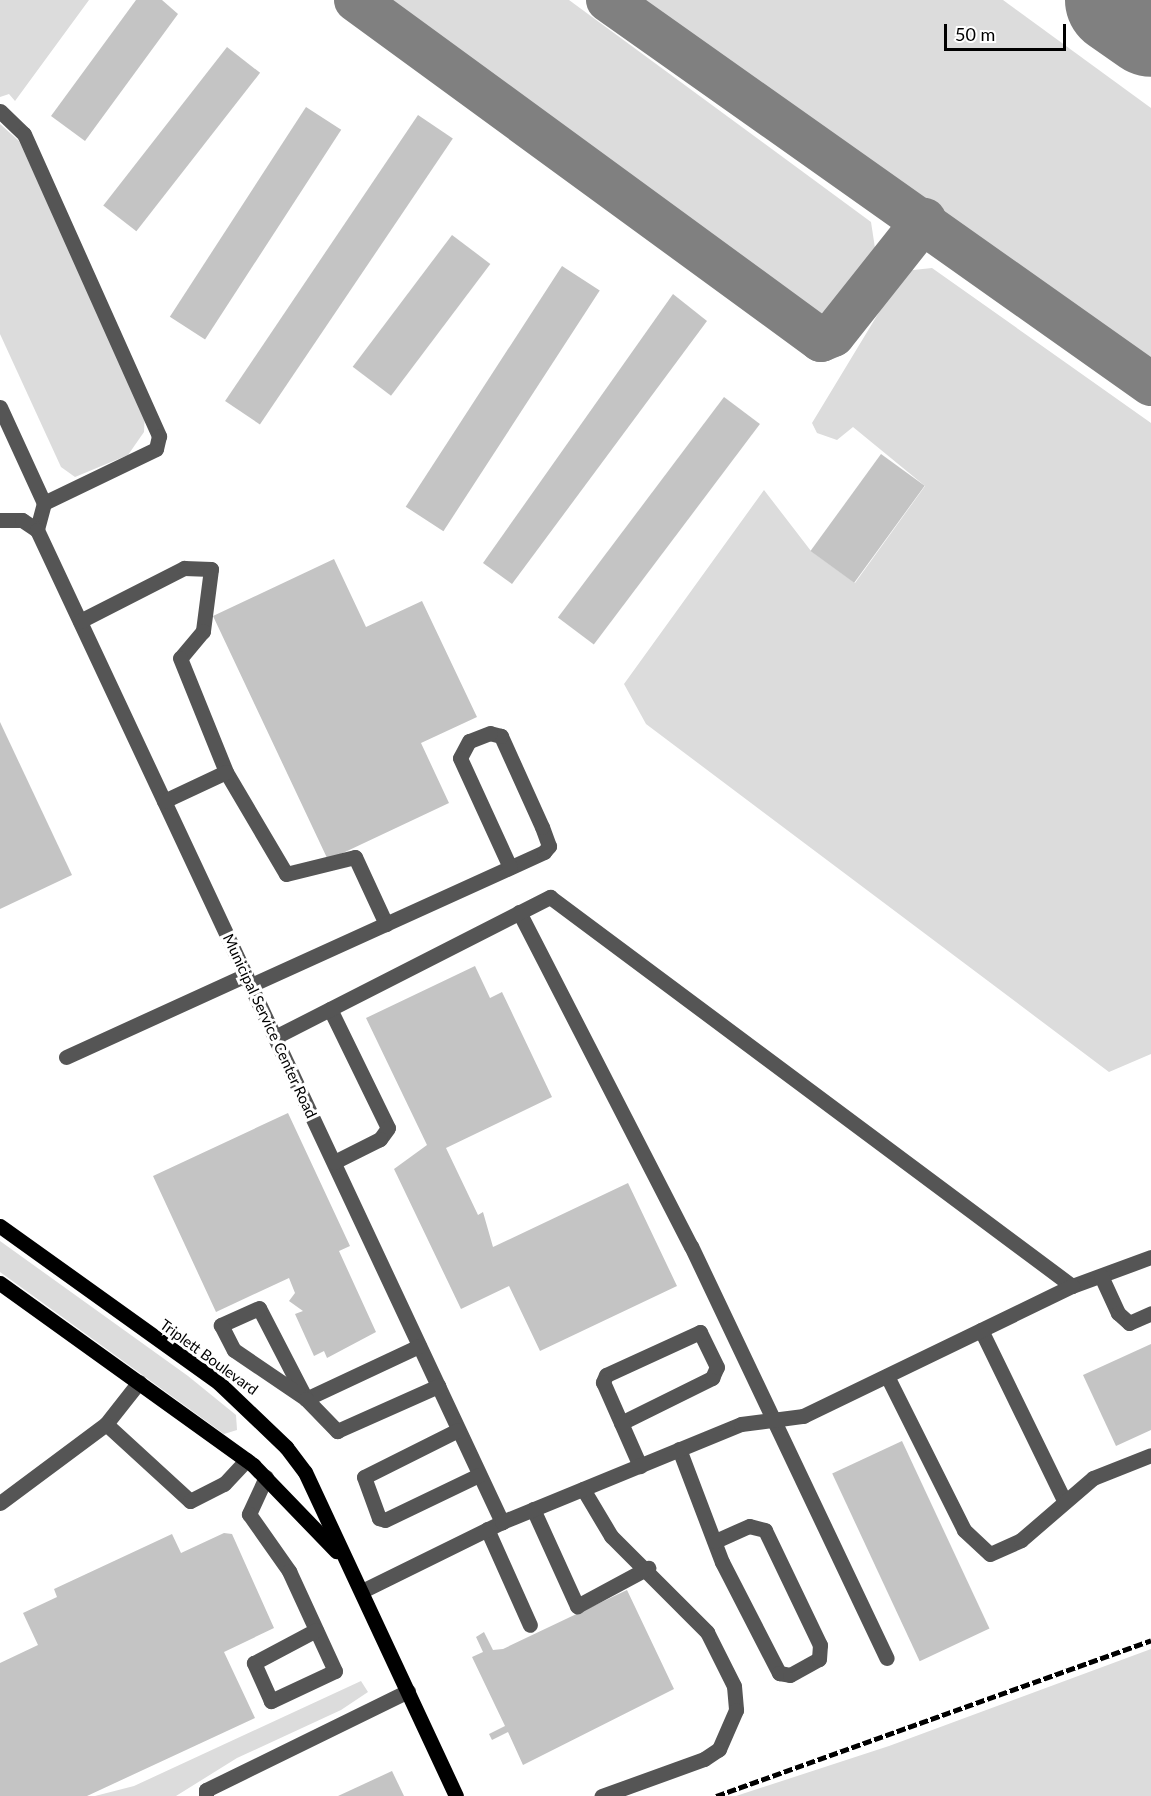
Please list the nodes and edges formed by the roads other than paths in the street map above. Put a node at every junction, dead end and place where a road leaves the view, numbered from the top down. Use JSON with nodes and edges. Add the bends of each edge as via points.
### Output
{"nodes":[{"id":1,"x":0,"y":111,"type":"edge"},
{"id":2,"x":0,"y":407,"type":"edge"},
{"id":3,"x":44,"y":503,"type":"junction"},
{"id":4,"x":0,"y":520,"type":"edge"},
{"id":5,"x":37,"y":531,"type":"junction"},
{"id":6,"x":80,"y":621,"type":"junction"},
{"id":7,"x":226,"y":772,"type":"junction"},
{"id":8,"x":164,"y":801,"type":"junction"},
{"id":9,"x":510,"y":867,"type":"junction"},
{"id":10,"x":519,"y":912,"type":"junction"},
{"id":11,"x":386,"y":924,"type":"junction"},
{"id":12,"x":248,"y":980,"type":"junction"},
{"id":13,"x":330,"y":1009,"type":"junction"},
{"id":14,"x":275,"y":1036,"type":"junction"},
{"id":15,"x":66,"y":1057,"type":"dead end"},
{"id":16,"x":334,"y":1162,"type":"junction"},
{"id":17,"x":0,"y":1226,"type":"edge"},
{"id":18,"x":1151,"y":1257,"type":"edge"},
{"id":19,"x":1101,"y":1276,"type":"junction"},
{"id":20,"x":0,"y":1283,"type":"edge"},
{"id":21,"x":1072,"y":1286,"type":"junction"},
{"id":22,"x":1151,"y":1313,"type":"edge"},
{"id":23,"x":981,"y":1330,"type":"junction"},
{"id":24,"x":419,"y":1346,"type":"junction"},
{"id":25,"x":887,"y":1376,"type":"junction"},
{"id":26,"x":139,"y":1382,"type":"junction"},
{"id":27,"x":438,"y":1386,"type":"junction"},
{"id":28,"x":306,"y":1399,"type":"junction"},
{"id":29,"x":772,"y":1420,"type":"junction"},
{"id":30,"x":621,"y":1423,"type":"junction"},
{"id":31,"x":106,"y":1424,"type":"junction"},
{"id":32,"x":458,"y":1430,"type":"junction"},
{"id":33,"x":679,"y":1449,"type":"junction"},
{"id":34,"x":1151,"y":1455,"type":"edge"},
{"id":35,"x":246,"y":1460,"type":"junction"},
{"id":36,"x":640,"y":1466,"type":"junction"},
{"id":37,"x":479,"y":1475,"type":"junction"},
{"id":38,"x":266,"y":1477,"type":"junction"},
{"id":39,"x":583,"y":1489,"type":"junction"},
{"id":40,"x":1064,"y":1500,"type":"junction"},
{"id":41,"x":0,"y":1503,"type":"edge"},
{"id":42,"x":533,"y":1509,"type":"junction"},
{"id":43,"x":502,"y":1522,"type":"junction"},
{"id":44,"x":487,"y":1529,"type":"junction"},
{"id":45,"x":715,"y":1541,"type":"junction"},
{"id":46,"x":346,"y":1562,"type":"junction"},
{"id":47,"x":648,"y":1568,"type":"junction"},
{"id":48,"x":362,"y":1591,"type":"junction"},
{"id":49,"x":530,"y":1625,"type":"dead end"},
{"id":50,"x":316,"y":1630,"type":"junction"},
{"id":51,"x":887,"y":1659,"type":"dead end"},
{"id":52,"x":408,"y":1691,"type":"junction"},
{"id":53,"x":206,"y":1796,"type":"edge"},
{"id":54,"x":456,"y":1796,"type":"edge"},
{"id":55,"x":602,"y":1796,"type":"edge"}],
"edges":[{"from":1,"to":3,"type":"street","via":[[24,134],[159,436],[156,449]]},
{"from":2,"to":3,"type":"street"},
{"from":3,"to":5,"type":"street"},
{"from":4,"to":5,"type":"street","via":[[21,520]]},
{"from":5,"to":6,"type":"street","name":"Municipal Service Center Road"},
{"from":6,"to":7,"type":"street","via":[[184,568],[211,569],[203,631],[180,658]]},
{"from":6,"to":8,"type":"street","name":"Municipal Service Center Road"},
{"from":7,"to":8,"type":"street"},
{"from":7,"to":11,"type":"street","via":[[286,874],[355,857]]},
{"from":8,"to":12,"type":"street","name":"Municipal Service Center Road"},
{"from":9,"to":9,"type":"street","via":[[549,846],[501,736],[490,733],[469,741],[460,758]]},
{"from":9,"to":11,"type":"street"},
{"from":10,"to":13,"type":"street"},
{"from":10,"to":21,"type":"street","via":[[550,897]]},
{"from":10,"to":29,"type":"street","via":[[621,1106]]},
{"from":11,"to":12,"type":"street"},
{"from":12,"to":14,"type":"street","name":"Municipal Service Center Road"},
{"from":12,"to":15,"type":"street"},
{"from":13,"to":14,"type":"street"},
{"from":13,"to":16,"type":"street","via":[[388,1128],[380,1138]]},
{"from":14,"to":16,"type":"street","name":"Municipal Service Center Road"},
{"from":16,"to":24,"type":"street","name":"Municipal Service Center Road"},
{"from":17,"to":46,"type":"main road","name":"Triplett Boulevard","via":[[249,1407],[305,1472]]},
{"from":18,"to":19,"type":"street"},
{"from":19,"to":21,"type":"street"},
{"from":19,"to":22,"type":"street","via":[[1118,1313],[1129,1323]]},
{"from":20,"to":26,"type":"main road","name":"Triplett Boulevard"},
{"from":21,"to":23,"type":"street"},
{"from":23,"to":25,"type":"street"},
{"from":23,"to":40,"type":"street"},
{"from":24,"to":27,"type":"street","name":"Municipal Service Center Road"},
{"from":24,"to":28,"type":"street"},
{"from":25,"to":29,"type":"street","via":[[803,1416]]},
{"from":25,"to":40,"type":"street","via":[[977,1546],[990,1554],[1007,1551]]},
{"from":26,"to":31,"type":"street"},
{"from":26,"to":35,"type":"main road","name":"Triplett Boulevard"},
{"from":27,"to":28,"type":"street","via":[[342,1431],[331,1428]]},
{"from":27,"to":32,"type":"street","name":"Municipal Service Center Road"},
{"from":28,"to":28,"type":"street","via":[[234,1350],[222,1322],[259,1308]]},
{"from":29,"to":33,"type":"street","via":[[741,1424]]},
{"from":29,"to":51,"type":"street"},
{"from":30,"to":30,"type":"street","via":[[603,1382],[606,1375],[700,1332],[717,1367],[712,1378]]},
{"from":30,"to":36,"type":"street"},
{"from":31,"to":35,"type":"street","via":[[190,1501],[224,1484]]},
{"from":31,"to":41,"type":"street"},
{"from":32,"to":37,"type":"street","name":"Municipal Service Center Road"},
{"from":32,"to":37,"type":"street","via":[[364,1477],[379,1518],[385,1520]]},
{"from":33,"to":36,"type":"street"},
{"from":33,"to":45,"type":"street"},
{"from":34,"to":40,"type":"street","via":[[1093,1478]]},
{"from":35,"to":38,"type":"main road","name":"Triplett Boulevard"},
{"from":36,"to":39,"type":"street"},
{"from":37,"to":43,"type":"street","name":"Municipal Service Center Road"},
{"from":38,"to":46,"type":"main road","name":"Triplett Boulevard"},
{"from":38,"to":50,"type":"street","via":[[249,1514],[289,1571]]},
{"from":39,"to":42,"type":"street"},
{"from":39,"to":47,"type":"street","via":[[595,1518]]},
{"from":42,"to":43,"type":"street"},
{"from":42,"to":47,"type":"street","via":[[577,1606]]},
{"from":43,"to":44,"type":"street"},
{"from":44,"to":48,"type":"street"},
{"from":44,"to":49,"type":"street"},
{"from":45,"to":45,"type":"street","via":[[779,1673],[790,1675],[819,1659],[820,1645],[765,1530],[749,1526]]},
{"from":46,"to":48,"type":"main road","name":"Triplett Boulevard"},
{"from":47,"to":55,"type":"street","via":[[706,1632],[734,1686],[736,1710],[719,1749],[704,1759]]},
{"from":48,"to":52,"type":"main road","name":"Triplett Boulevard"},
{"from":50,"to":50,"type":"street","via":[[336,1671],[271,1701],[254,1664]]},
{"from":52,"to":53,"type":"street","via":[[206,1790]]},
{"from":52,"to":54,"type":"main road","name":"Triplett Boulevard"}]}
